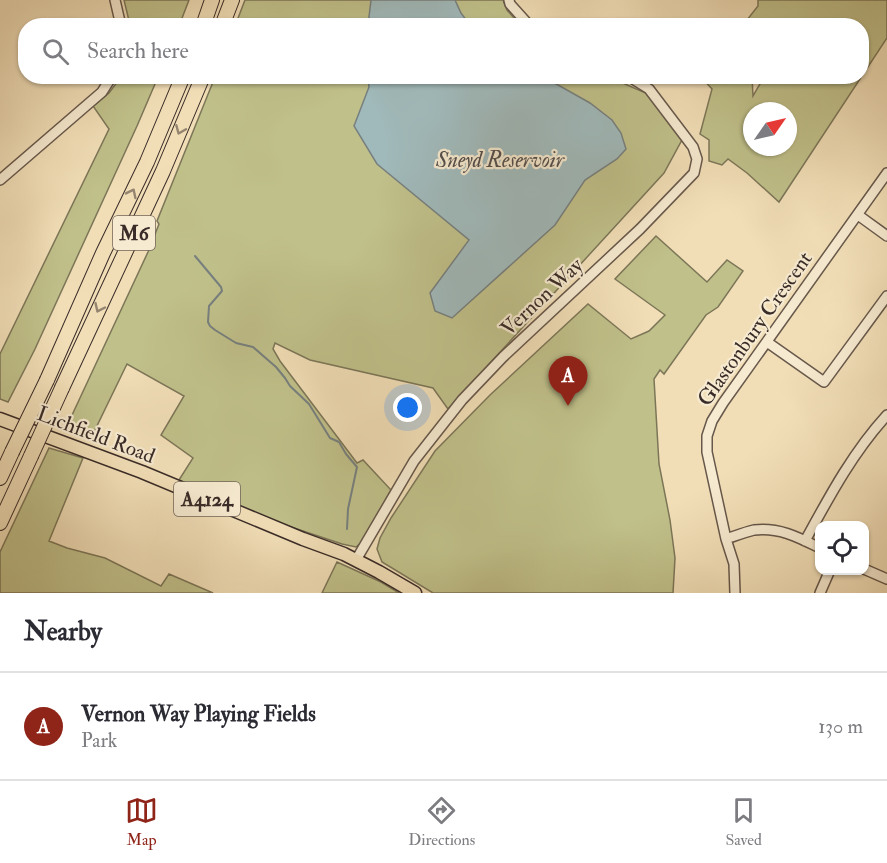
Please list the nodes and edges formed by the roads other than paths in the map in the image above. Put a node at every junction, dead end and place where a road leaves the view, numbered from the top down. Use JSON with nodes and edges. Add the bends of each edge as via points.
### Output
{"nodes":[{"id":1,"x":115,"y":0,"type":"edge"},
{"id":2,"x":212,"y":0,"type":"edge"},
{"id":3,"x":232,"y":0,"type":"edge"},
{"id":4,"x":509,"y":0,"type":"edge"},
{"id":5,"x":119,"y":18,"type":"edge"},
{"id":6,"x":206,"y":18,"type":"edge"},
{"id":7,"x":225,"y":18,"type":"edge"},
{"id":8,"x":523,"y":18,"type":"edge"},
{"id":9,"x":107,"y":84,"type":"edge"},
{"id":10,"x":180,"y":84,"type":"edge"},
{"id":11,"x":200,"y":84,"type":"edge"},
{"id":12,"x":641,"y":84,"type":"edge"},
{"id":13,"x":887,"y":173,"type":"edge"},
{"id":14,"x":0,"y":180,"type":"edge"},
{"id":15,"x":858,"y":214,"type":"junction"},
{"id":16,"x":887,"y":236,"type":"edge"},
{"id":17,"x":887,"y":296,"type":"edge"},
{"id":18,"x":767,"y":342,"type":"junction"},
{"id":19,"x":887,"y":415,"type":"edge"},
{"id":20,"x":0,"y":419,"type":"edge"},
{"id":21,"x":0,"y":478,"type":"edge"},
{"id":22,"x":0,"y":523,"type":"edge"},
{"id":23,"x":726,"y":538,"type":"junction"},
{"id":24,"x":805,"y":541,"type":"junction"},
{"id":25,"x":815,"y":546,"type":"edge"},
{"id":26,"x":350,"y":557,"type":"junction"},
{"id":27,"x":869,"y":571,"type":"edge"},
{"id":28,"x":828,"y":575,"type":"edge"},
{"id":29,"x":887,"y":579,"type":"edge"},
{"id":30,"x":415,"y":593,"type":"edge"},
{"id":31,"x":735,"y":593,"type":"edge"},
{"id":32,"x":820,"y":593,"type":"edge"}],
"edges":[{"from":1,"to":5,"type":"street"},
{"from":2,"to":6,"type":"highway"},
{"from":3,"to":7,"type":"highway"},
{"from":4,"to":8,"type":"street"},
{"from":9,"to":14,"type":"street"},
{"from":21,"to":10,"type":"highway","number":"M6","one_way":true,"bridge":true},
{"from":11,"to":22,"type":"highway","number":"M6","one_way":true,"bridge":true},
{"from":12,"to":26,"type":"street","name":"Vernon Way","via":[[649,89],[693,147],[697,159],[694,173],[462,400],[414,461]]},
{"from":13,"to":15,"type":"street","name":"Glastonbury Crescent"},
{"from":15,"to":16,"type":"street"},
{"from":15,"to":18,"type":"street","name":"Glastonbury Crescent"},
{"from":17,"to":18,"type":"street","via":[[824,381]]},
{"from":18,"to":23,"type":"street","name":"Glastonbury Crescent","via":[[723,403],[707,436]]},
{"from":19,"to":24,"type":"street","via":[[838,481]]},
{"from":20,"to":26,"type":"main road","name":"Lichfield Road","number":"A4124"},
{"from":23,"to":24,"type":"street","via":[[753,530],[777,530]]},
{"from":23,"to":31,"type":"street","name":"Glastonbury Crescent","via":[[734,564]]},
{"from":24,"to":25,"type":"street"},
{"from":26,"to":30,"type":"main road","number":"A4124"},
{"from":27,"to":29,"type":"street"},
{"from":28,"to":32,"type":"street"}]}
